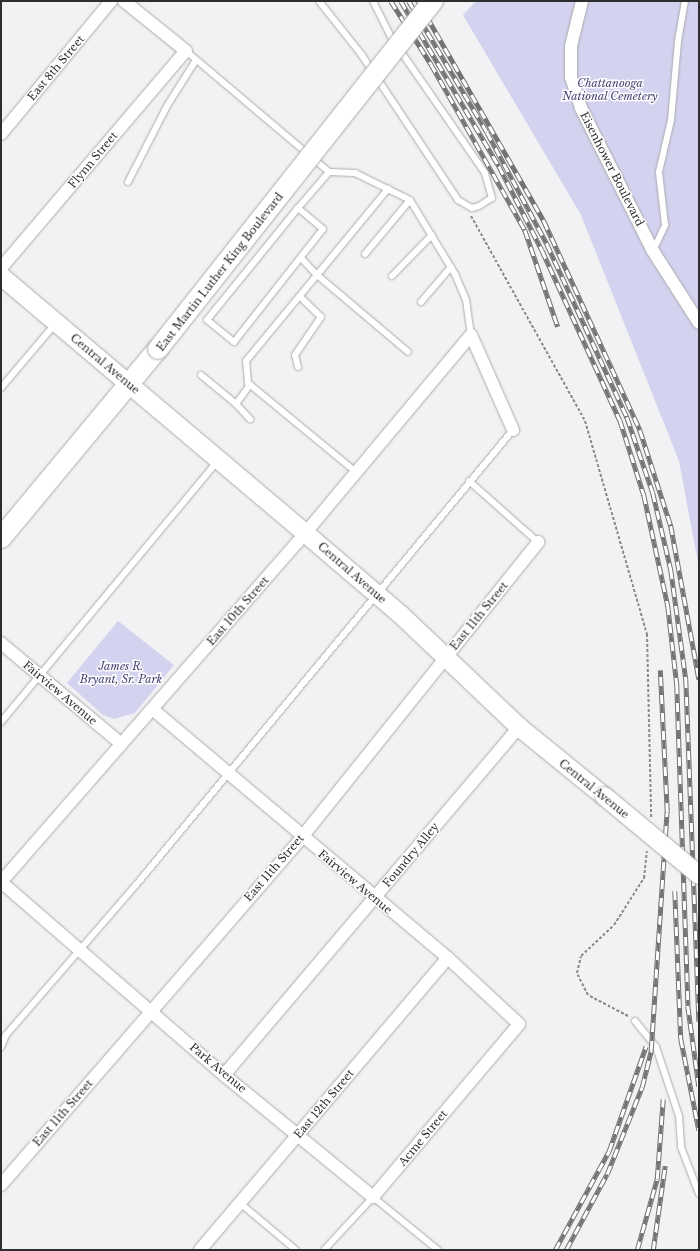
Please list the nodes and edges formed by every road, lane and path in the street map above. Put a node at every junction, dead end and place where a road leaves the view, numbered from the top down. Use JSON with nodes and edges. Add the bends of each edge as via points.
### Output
{"nodes":[{"id":1,"x":111,"y":1,"type":"edge"},
{"id":2,"x":124,"y":1,"type":"edge"},
{"id":3,"x":319,"y":1,"type":"edge"},
{"id":4,"x":373,"y":1,"type":"edge"},
{"id":5,"x":434,"y":1,"type":"edge"},
{"id":6,"x":582,"y":1,"type":"edge"},
{"id":7,"x":686,"y":1,"type":"edge"},
{"id":8,"x":186,"y":51,"type":"junction"},
{"id":9,"x":196,"y":60,"type":"junction"},
{"id":10,"x":1,"y":134,"type":"edge"},
{"id":11,"x":329,"y":172,"type":"junction"},
{"id":12,"x":128,"y":182,"type":"dead end"},
{"id":13,"x":388,"y":190,"type":"junction"},
{"id":14,"x":410,"y":200,"type":"junction"},
{"id":15,"x":465,"y":206,"type":"junction"},
{"id":16,"x":298,"y":208,"type":"junction"},
{"id":17,"x":432,"y":235,"type":"junction"},
{"id":18,"x":653,"y":251,"type":"junction"},
{"id":19,"x":365,"y":254,"type":"dead end"},
{"id":20,"x":301,"y":258,"type":"junction"},
{"id":21,"x":451,"y":267,"type":"junction"},
{"id":22,"x":1,"y":268,"type":"edge"},
{"id":23,"x":317,"y":275,"type":"junction"},
{"id":24,"x":1,"y":276,"type":"edge"},
{"id":25,"x":392,"y":276,"type":"dead end"},
{"id":26,"x":299,"y":296,"type":"junction"},
{"id":27,"x":421,"y":302,"type":"dead end"},
{"id":28,"x":56,"y":322,"type":"junction"},
{"id":29,"x":699,"y":323,"type":"edge"},
{"id":30,"x":470,"y":335,"type":"junction"},
{"id":31,"x":408,"y":352,"type":"dead end"},
{"id":32,"x":298,"y":367,"type":"dead end"},
{"id":33,"x":201,"y":375,"type":"dead end"},
{"id":34,"x":250,"y":385,"type":"junction"},
{"id":35,"x":131,"y":386,"type":"junction"},
{"id":36,"x":1,"y":388,"type":"edge"},
{"id":37,"x":236,"y":404,"type":"junction"},
{"id":38,"x":250,"y":419,"type":"dead end"},
{"id":39,"x":513,"y":430,"type":"joint"},
{"id":40,"x":219,"y":460,"type":"junction"},
{"id":41,"x":356,"y":472,"type":"junction"},
{"id":42,"x":469,"y":481,"type":"junction"},
{"id":43,"x":306,"y":533,"type":"junction"},
{"id":44,"x":1,"y":538,"type":"edge"},
{"id":45,"x":538,"y":542,"type":"joint"},
{"id":46,"x":376,"y":595,"type":"junction"},
{"id":47,"x":1,"y":644,"type":"edge"},
{"id":48,"x":445,"y":658,"type":"junction"},
{"id":49,"x":38,"y":675,"type":"junction"},
{"id":50,"x":153,"y":710,"type":"junction"},
{"id":51,"x":1,"y":722,"type":"edge"},
{"id":52,"x":519,"y":727,"type":"junction"},
{"id":53,"x":120,"y":743,"type":"junction"},
{"id":54,"x":227,"y":773,"type":"junction"},
{"id":55,"x":651,"y":820,"type":"dead end"},
{"id":56,"x":302,"y":837,"type":"junction"},
{"id":57,"x":648,"y":849,"type":"dead end"},
{"id":58,"x":699,"y":875,"type":"edge"},
{"id":59,"x":1,"y":882,"type":"edge"},
{"id":60,"x":374,"y":898,"type":"junction"},
{"id":61,"x":81,"y":950,"type":"junction"},
{"id":62,"x":448,"y":958,"type":"junction"},
{"id":63,"x":151,"y":1010,"type":"junction"},
{"id":64,"x":635,"y":1021,"type":"joint"},
{"id":65,"x":520,"y":1024,"type":"joint"},
{"id":66,"x":1,"y":1047,"type":"edge"},
{"id":67,"x":224,"y":1075,"type":"junction"},
{"id":68,"x":299,"y":1133,"type":"junction"},
{"id":69,"x":1,"y":1185,"type":"edge"},
{"id":70,"x":699,"y":1194,"type":"edge"},
{"id":71,"x":373,"y":1197,"type":"junction"},
{"id":72,"x":240,"y":1203,"type":"junction"},
{"id":73,"x":204,"y":1249,"type":"edge"},
{"id":74,"x":296,"y":1250,"type":"edge"},
{"id":75,"x":324,"y":1250,"type":"edge"},
{"id":76,"x":438,"y":1250,"type":"edge"}],
"edges":[{"from":1,"to":10,"type":"street","name":"East 8th Street"},
{"from":2,"to":8,"type":"street"},
{"from":3,"to":15,"type":"lane","via":[[361,54],[458,200]]},
{"from":4,"to":15,"type":"lane","via":[[384,26],[440,104],[487,178],[492,198],[472,208]]},
{"from":5,"to":35,"type":"main road","name":"East Martin Luther King Boulevard","bridge":true},
{"from":6,"to":18,"type":"street","name":"Eisenhower Boulevard","via":[[570,46],[571,77],[581,108]]},
{"from":7,"to":18,"type":"lane","via":[[678,41],[672,120],[659,172],[665,225]]},
{"from":8,"to":9,"type":"lane"},
{"from":8,"to":22,"type":"street","name":"Flynn Street"},
{"from":9,"to":11,"type":"lane"},
{"from":9,"to":12,"type":"lane","via":[[166,106]]},
{"from":11,"to":13,"type":"lane","via":[[355,173]]},
{"from":11,"to":16,"type":"lane"},
{"from":13,"to":14,"type":"lane"},
{"from":13,"to":23,"type":"lane"},
{"from":14,"to":17,"type":"lane"},
{"from":14,"to":19,"type":"lane"},
{"from":15,"to":55,"type":"path","via":[[585,422],[647,634]]},
{"from":16,"to":20,"type":"lane","via":[[323,229]]},
{"from":16,"to":20,"type":"lane","via":[[207,320],[234,342]]},
{"from":17,"to":21,"type":"lane"},
{"from":17,"to":25,"type":"lane"},
{"from":18,"to":29,"type":"street","name":"Eisenhower Boulevard"},
{"from":20,"to":23,"type":"lane"},
{"from":21,"to":27,"type":"lane"},
{"from":21,"to":30,"type":"lane","via":[[466,300]]},
{"from":23,"to":26,"type":"lane"},
{"from":23,"to":31,"type":"lane"},
{"from":24,"to":28,"type":"main road","name":"Central Avenue"},
{"from":26,"to":32,"type":"lane","via":[[321,318],[295,355]]},
{"from":26,"to":34,"type":"lane","via":[[246,361]]},
{"from":28,"to":35,"type":"main road","name":"Central Avenue"},
{"from":28,"to":36,"type":"lane"},
{"from":30,"to":39,"type":"street"},
{"from":30,"to":41,"type":"street","name":"East 10th Street"},
{"from":33,"to":37,"type":"lane"},
{"from":34,"to":37,"type":"lane"},
{"from":34,"to":41,"type":"lane"},
{"from":35,"to":40,"type":"main road","name":"Central Avenue"},
{"from":35,"to":44,"type":"main road","name":"East Martin Luther King Boulevard"},
{"from":37,"to":38,"type":"lane"},
{"from":39,"to":42,"type":"lane"},
{"from":40,"to":43,"type":"main road","name":"Central Avenue"},
{"from":40,"to":49,"type":"lane"},
{"from":41,"to":43,"type":"street","name":"East 10th Street"},
{"from":42,"to":45,"type":"lane"},
{"from":42,"to":46,"type":"lane"},
{"from":43,"to":46,"type":"main road","name":"Central Avenue"},
{"from":43,"to":50,"type":"street","name":"East 10th Street"},
{"from":45,"to":48,"type":"street","name":"East 11th Street"},
{"from":46,"to":48,"type":"main road","name":"Central Avenue"},
{"from":46,"to":54,"type":"lane"},
{"from":47,"to":49,"type":"street","name":"Fairview Avenue"},
{"from":48,"to":52,"type":"main road","name":"Central Avenue"},
{"from":48,"to":56,"type":"street","name":"East 11th Street"},
{"from":49,"to":51,"type":"lane"},
{"from":49,"to":53,"type":"street","name":"Fairview Avenue"},
{"from":50,"to":53,"type":"street","name":"East 10th Street"},
{"from":50,"to":54,"type":"street","name":"Fairview Avenue"},
{"from":52,"to":58,"type":"main road","name":"Central Avenue","bridge":true},
{"from":52,"to":60,"type":"street","name":"Foundry Alley"},
{"from":53,"to":59,"type":"street","name":"East 10th Street"},
{"from":54,"to":56,"type":"street","name":"Fairview Avenue"},
{"from":54,"to":61,"type":"lane"},
{"from":56,"to":60,"type":"street","name":"Fairview Avenue"},
{"from":56,"to":63,"type":"street","name":"East 11th Street"},
{"from":57,"to":64,"type":"path","via":[[644,878],[614,925],[581,956],[577,974],[588,995]]},
{"from":59,"to":61,"type":"street","name":"Park Avenue"},
{"from":60,"to":62,"type":"street","name":"Fairview Avenue"},
{"from":60,"to":67,"type":"street","name":"Foundry Alley"},
{"from":61,"to":63,"type":"street","name":"Park Avenue"},
{"from":61,"to":66,"type":"lane","via":[[6,1035]]},
{"from":62,"to":65,"type":"street","name":"Fairview Avenue"},
{"from":62,"to":68,"type":"street","name":"East 12th Street"},
{"from":63,"to":67,"type":"street","name":"Park Avenue"},
{"from":63,"to":69,"type":"street","name":"East 11th Street"},
{"from":64,"to":70,"type":"lane","via":[[656,1047],[679,1116],[681,1147]]},
{"from":65,"to":71,"type":"street","name":"Acme Street"},
{"from":67,"to":68,"type":"street","name":"Park Avenue"},
{"from":68,"to":71,"type":"street","name":"Park Avenue"},
{"from":68,"to":72,"type":"street","name":"East 12th Street"},
{"from":71,"to":75,"type":"lane","name":"Acme Street"},
{"from":71,"to":76,"type":"lane","name":"Park Avenue"},
{"from":72,"to":73,"type":"street","name":"East 12th Street"},
{"from":72,"to":74,"type":"lane"}]}
